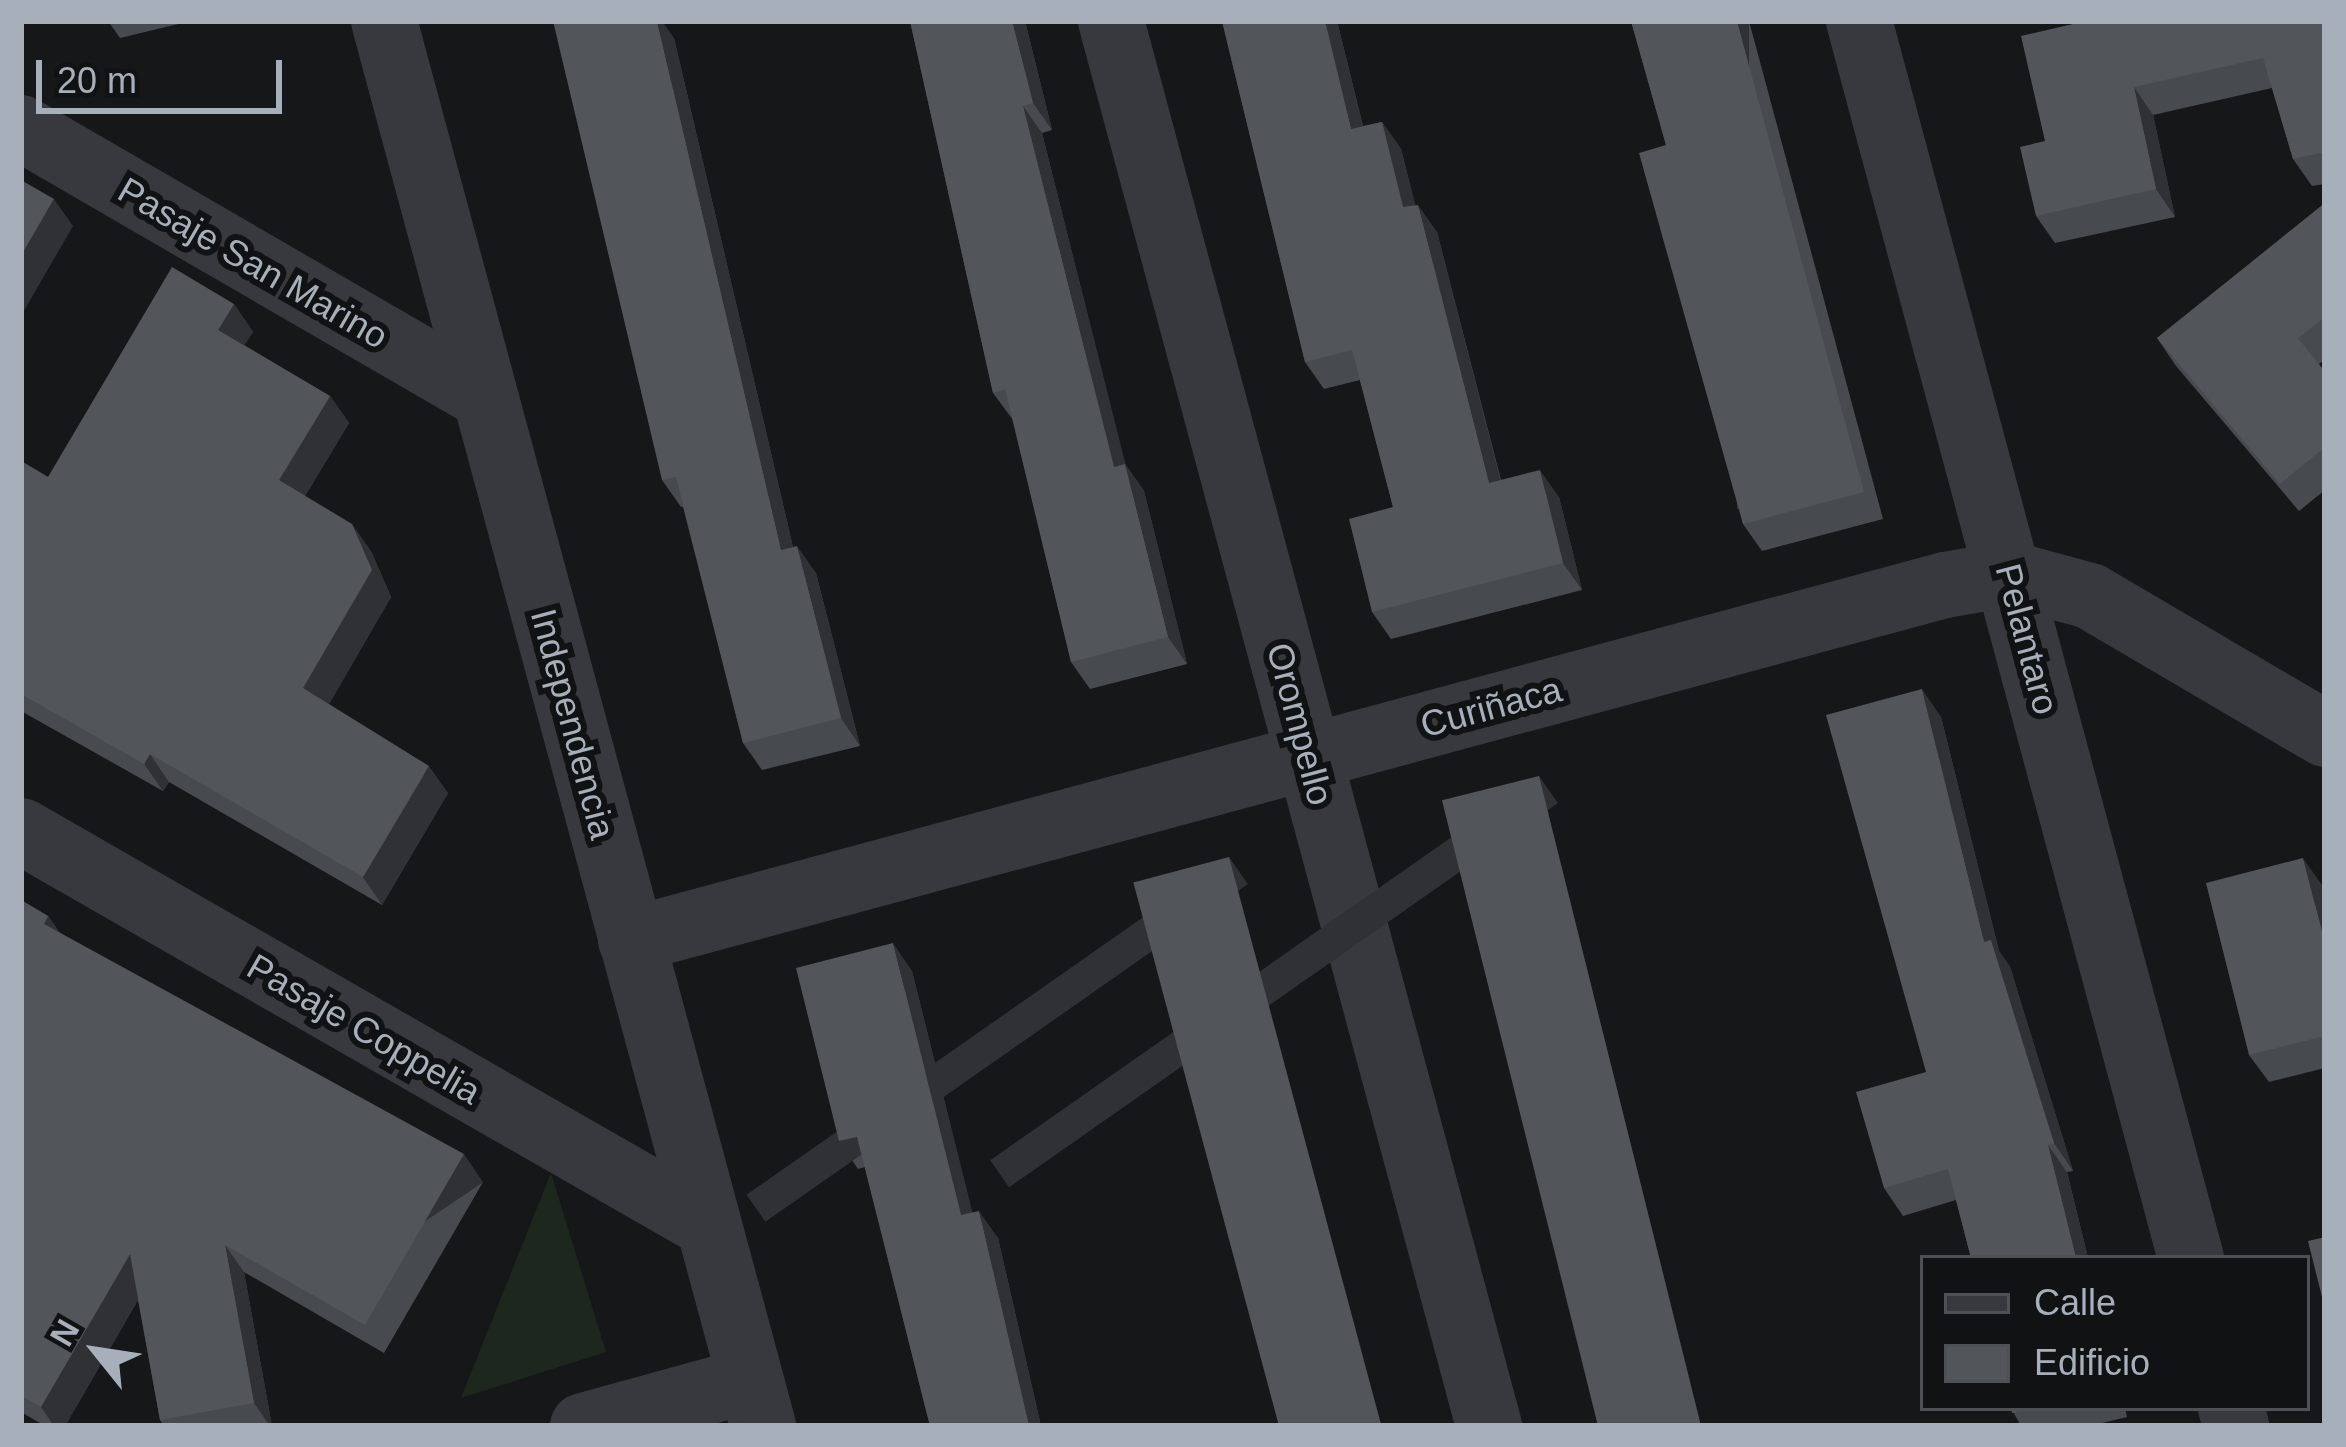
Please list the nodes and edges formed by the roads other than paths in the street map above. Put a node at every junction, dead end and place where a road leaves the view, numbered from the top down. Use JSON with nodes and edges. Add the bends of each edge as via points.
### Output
{"nodes":[{"id":1,"x":384,"y":21,"type":"edge"},
{"id":2,"x":1111,"y":21,"type":"edge"},
{"id":3,"x":1859,"y":21,"type":"edge"},
{"id":4,"x":21,"y":128,"type":"edge"},
{"id":5,"x":485,"y":397,"type":"junction"},
{"id":6,"x":2009,"y":574,"type":"junction"},
{"id":7,"x":2325,"y":734,"type":"edge"},
{"id":8,"x":1309,"y":757,"type":"junction"},
{"id":9,"x":21,"y":831,"type":"edge"},
{"id":10,"x":631,"y":940,"type":"junction"},
{"id":11,"x":708,"y":1225,"type":"junction"},
{"id":12,"x":2190,"y":1255,"type":"edge"},
{"id":13,"x":756,"y":1403,"type":"edge"},
{"id":14,"x":583,"y":1426,"type":"edge"},
{"id":15,"x":1489,"y":1426,"type":"edge"}],
"edges":[{"from":1,"to":5,"type":"street","name":"Independencia"},
{"from":2,"to":8,"type":"street","name":"Orompello"},
{"from":3,"to":6,"type":"street","name":"Pelantaro"},
{"from":4,"to":5,"type":"street","name":"Pasaje San Marino"},
{"from":5,"to":10,"type":"street","name":"Independencia"},
{"from":6,"to":7,"type":"street","name":"Curiñaca","via":[[2090,596]]},
{"from":6,"to":8,"type":"street","name":"Curiñaca"},
{"from":6,"to":12,"type":"street","name":"Pelantaro"},
{"from":8,"to":10,"type":"street","name":"Curiñaca"},
{"from":8,"to":15,"type":"street","name":"Orompello"},
{"from":9,"to":11,"type":"street","name":"Pasaje Coppelia"},
{"from":10,"to":11,"type":"street","name":"Independencia"},
{"from":11,"to":13,"type":"street","name":"Independencia"},
{"from":13,"to":14,"type":"street"}]}
